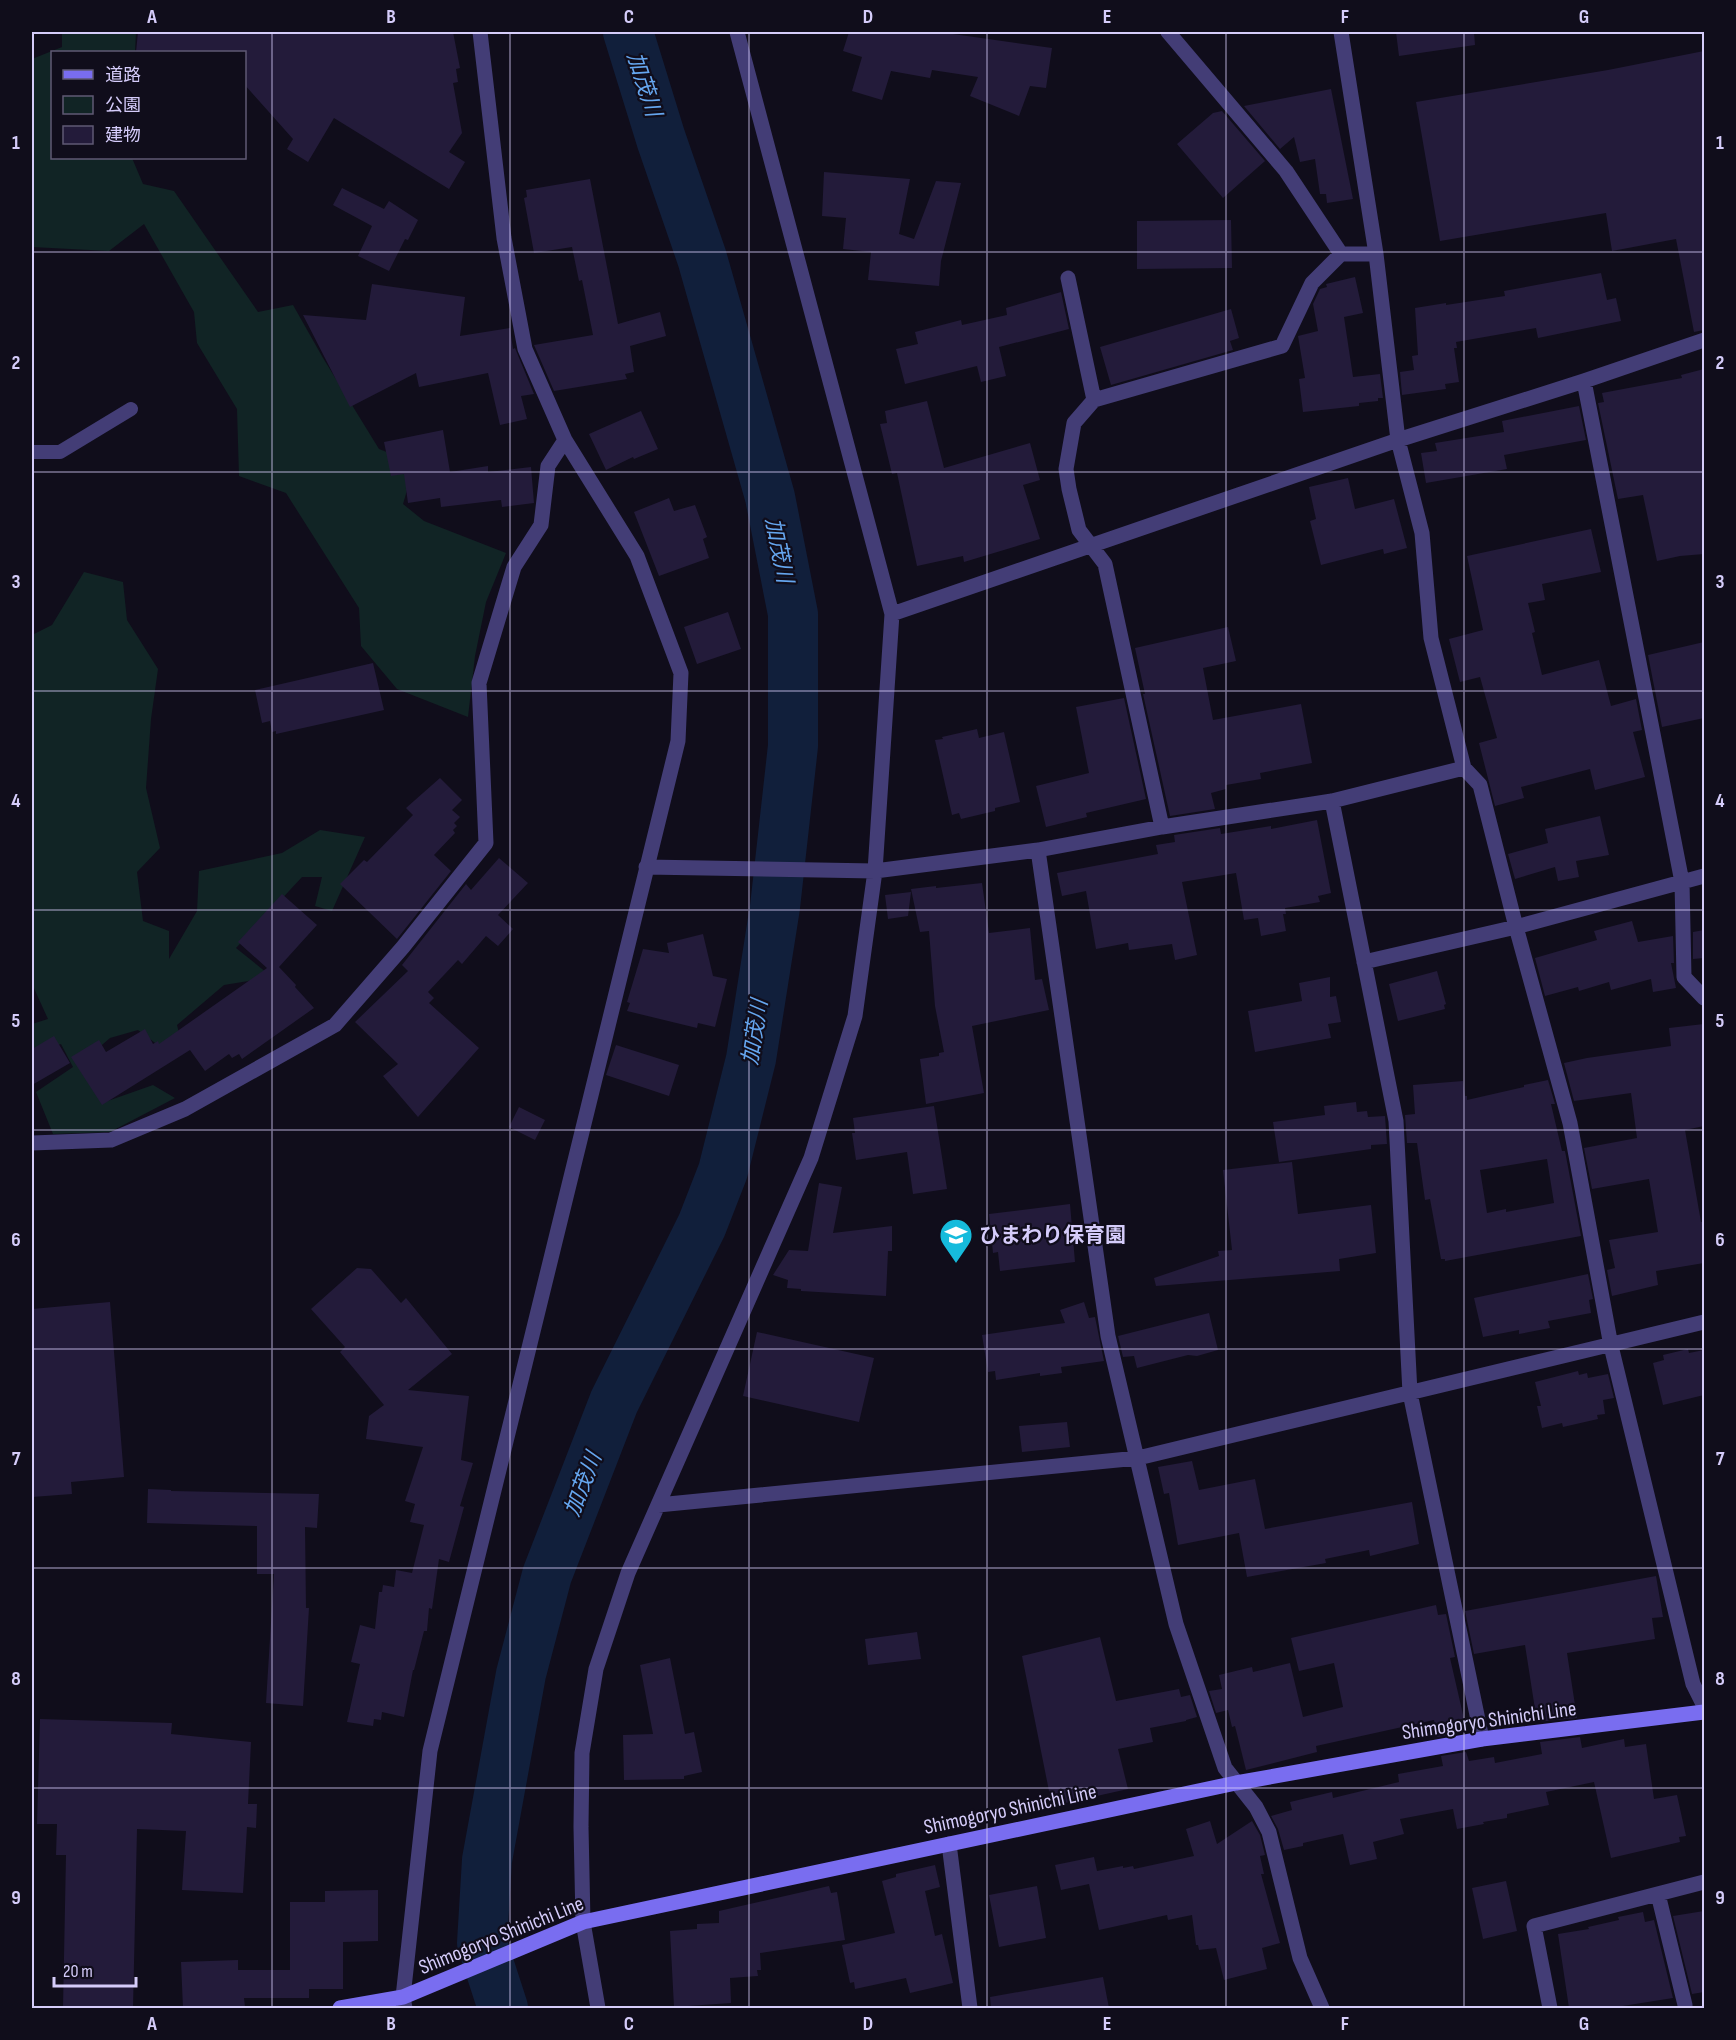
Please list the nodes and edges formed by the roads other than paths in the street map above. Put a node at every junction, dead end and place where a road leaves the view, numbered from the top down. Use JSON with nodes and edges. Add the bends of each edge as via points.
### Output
{"nodes":[{"id":1,"x":480,"y":32,"type":"edge"},
{"id":2,"x":737,"y":32,"type":"edge"},
{"id":3,"x":1168,"y":32,"type":"edge"},
{"id":4,"x":1341,"y":32,"type":"edge"},
{"id":5,"x":1341,"y":254,"type":"junction"},
{"id":6,"x":1376,"y":254,"type":"junction"},
{"id":7,"x":1068,"y":278,"type":"dead end"},
{"id":8,"x":1704,"y":339,"type":"edge"},
{"id":9,"x":1584,"y":381,"type":"junction"},
{"id":10,"x":1094,"y":400,"type":"junction"},
{"id":11,"x":131,"y":409,"type":"dead end"},
{"id":12,"x":565,"y":440,"type":"junction"},
{"id":13,"x":1398,"y":440,"type":"junction"},
{"id":14,"x":32,"y":452,"type":"edge"},
{"id":15,"x":1092,"y":545,"type":"junction"},
{"id":16,"x":892,"y":614,"type":"junction"},
{"id":17,"x":1464,"y":768,"type":"junction"},
{"id":18,"x":1332,"y":801,"type":"junction"},
{"id":19,"x":1162,"y":827,"type":"junction"},
{"id":20,"x":1038,"y":850,"type":"junction"},
{"id":21,"x":646,"y":867,"type":"junction"},
{"id":22,"x":868,"y":871,"type":"junction"},
{"id":23,"x":1704,"y":876,"type":"edge"},
{"id":24,"x":1682,"y":882,"type":"junction"},
{"id":25,"x":1516,"y":927,"type":"junction"},
{"id":26,"x":1364,"y":962,"type":"junction"},
{"id":27,"x":1704,"y":998,"type":"edge"},
{"id":28,"x":32,"y":1143,"type":"edge"},
{"id":29,"x":1704,"y":1322,"type":"edge"},
{"id":30,"x":1611,"y":1346,"type":"junction"},
{"id":31,"x":1410,"y":1393,"type":"junction"},
{"id":32,"x":1138,"y":1458,"type":"junction"},
{"id":33,"x":658,"y":1505,"type":"junction"},
{"id":34,"x":1704,"y":1706,"type":"edge"},
{"id":35,"x":1704,"y":1712,"type":"edge"},
{"id":36,"x":1482,"y":1739,"type":"junction"},
{"id":37,"x":1236,"y":1783,"type":"junction"},
{"id":38,"x":949,"y":1844,"type":"junction"},
{"id":39,"x":1704,"y":1882,"type":"edge"},
{"id":40,"x":1658,"y":1894,"type":"junction"},
{"id":41,"x":583,"y":1922,"type":"junction"},
{"id":42,"x":404,"y":2003,"type":"edge"},
{"id":43,"x":340,"y":2008,"type":"edge"},
{"id":44,"x":598,"y":2008,"type":"edge"},
{"id":45,"x":970,"y":2008,"type":"edge"},
{"id":46,"x":1322,"y":2008,"type":"edge"},
{"id":47,"x":1550,"y":2008,"type":"edge"},
{"id":48,"x":1685,"y":2008,"type":"edge"}],
"edges":[{"from":1,"to":12,"type":"street","via":[[504,238],[525,350]]},
{"from":2,"to":16,"type":"street"},
{"from":3,"to":5,"type":"street","via":[[1286,171]]},
{"from":4,"to":6,"type":"street"},
{"from":5,"to":6,"type":"street"},
{"from":5,"to":10,"type":"street","via":[[1312,283],[1282,346]]},
{"from":6,"to":13,"type":"street"},
{"from":7,"to":10,"type":"street"},
{"from":8,"to":9,"type":"street"},
{"from":9,"to":13,"type":"street"},
{"from":9,"to":24,"type":"street"},
{"from":10,"to":15,"type":"street","via":[[1074,423],[1066,469],[1079,530]]},
{"from":11,"to":14,"type":"lane","via":[[60,452]]},
{"from":12,"to":21,"type":"street","via":[[637,556],[681,673],[678,741]]},
{"from":12,"to":28,"type":"street","via":[[548,466],[541,525],[514,567],[479,682],[486,843],[335,1025],[184,1109],[111,1140]]},
{"from":13,"to":15,"type":"street"},
{"from":13,"to":17,"type":"street","via":[[1422,533],[1431,638]]},
{"from":15,"to":16,"type":"street"},
{"from":15,"to":19,"type":"street","via":[[1105,564]]},
{"from":16,"to":22,"type":"street"},
{"from":17,"to":18,"type":"street"},
{"from":17,"to":25,"type":"street","via":[[1480,785]]},
{"from":18,"to":19,"type":"street"},
{"from":18,"to":26,"type":"street"},
{"from":19,"to":20,"type":"street"},
{"from":20,"to":22,"type":"street"},
{"from":20,"to":32,"type":"street","via":[[1108,1336]]},
{"from":21,"to":22,"type":"street"},
{"from":21,"to":42,"type":"street","via":[[430,1751]]},
{"from":22,"to":33,"type":"street","via":[[855,1016],[811,1158]]},
{"from":23,"to":24,"type":"street"},
{"from":24,"to":25,"type":"street"},
{"from":24,"to":27,"type":"street","via":[[1684,977]]},
{"from":25,"to":26,"type":"street"},
{"from":25,"to":30,"type":"street","via":[[1570,1123]]},
{"from":26,"to":31,"type":"street","via":[[1396,1121]]},
{"from":29,"to":30,"type":"street"},
{"from":30,"to":31,"type":"street"},
{"from":30,"to":34,"type":"street","via":[[1694,1684]]},
{"from":31,"to":32,"type":"street"},
{"from":31,"to":36,"type":"street"},
{"from":32,"to":33,"type":"street"},
{"from":32,"to":37,"type":"street","via":[[1176,1624],[1225,1768]]},
{"from":33,"to":41,"type":"street","via":[[628,1573],[596,1669],[582,1753]]},
{"from":35,"to":36,"type":"main road","name":"Shimogoryo Shinichi Line"},
{"from":36,"to":37,"type":"main road","name":"Shimogoryo Shinichi Line"},
{"from":37,"to":38,"type":"main road","name":"Shimogoryo Shinichi Line"},
{"from":37,"to":46,"type":"street","via":[[1256,1807],[1269,1832],[1300,1958]]},
{"from":38,"to":41,"type":"main road","name":"Shimogoryo Shinichi Line"},
{"from":38,"to":45,"type":"street"},
{"from":39,"to":40,"type":"street"},
{"from":40,"to":47,"type":"street","via":[[1534,1926]]},
{"from":40,"to":48,"type":"street"},
{"from":41,"to":42,"type":"main road","name":"Shimogoryo Shinichi Line","via":[[429,1986]]},
{"from":41,"to":44,"type":"street"},
{"from":42,"to":43,"type":"main road","name":"Shimogoryo Shinichi Line"}]}
